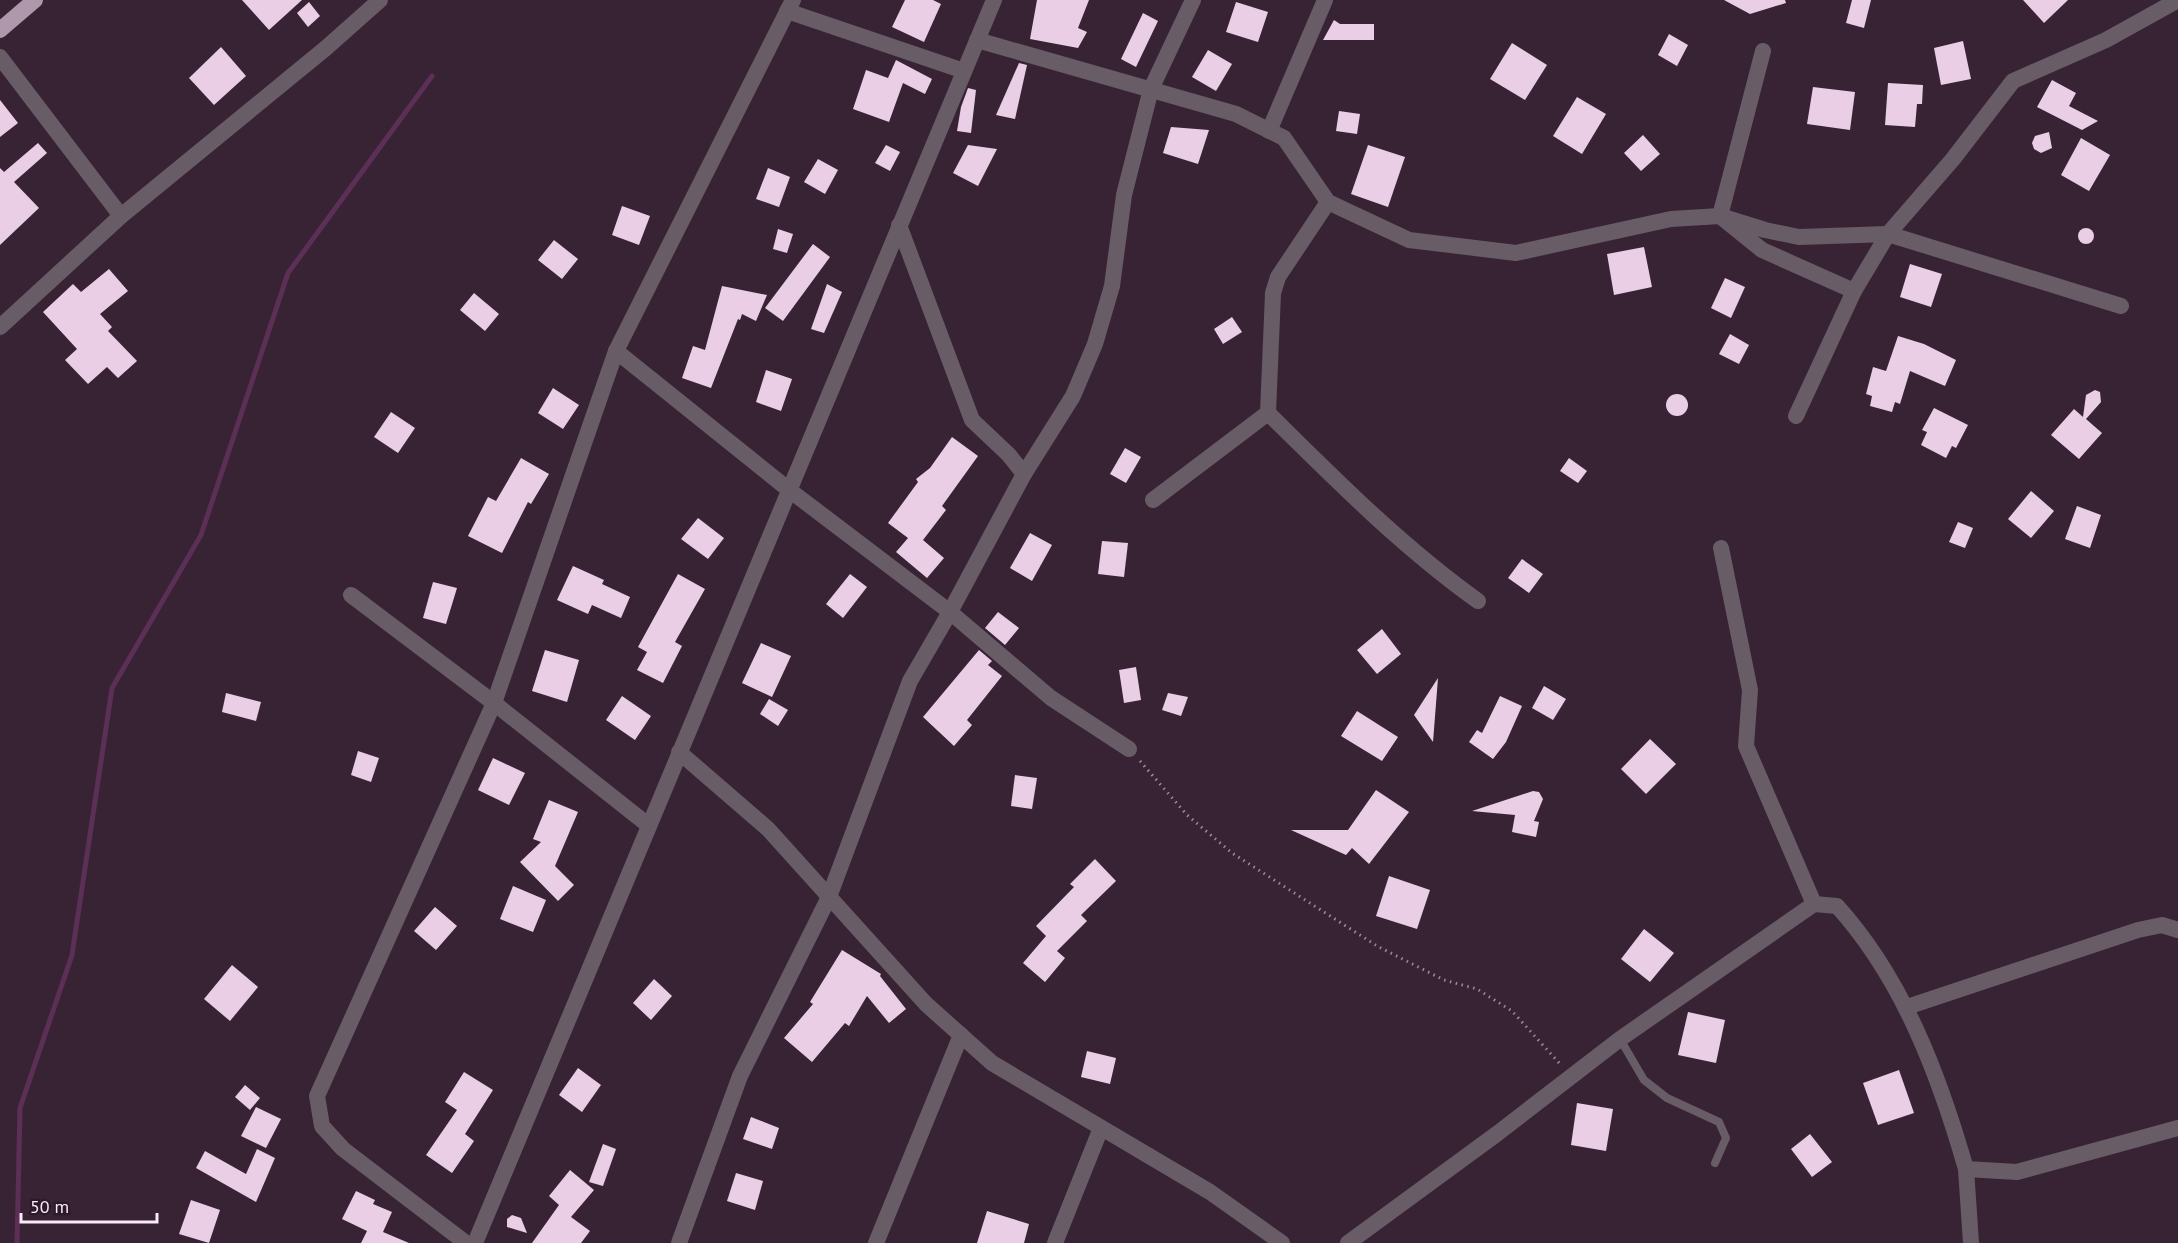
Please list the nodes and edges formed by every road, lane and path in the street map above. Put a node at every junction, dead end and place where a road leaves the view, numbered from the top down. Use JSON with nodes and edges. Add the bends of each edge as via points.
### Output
{"nodes":[{"id":1,"x":35,"y":0,"type":"edge"},
{"id":2,"x":380,"y":0,"type":"edge"},
{"id":3,"x":994,"y":0,"type":"edge"},
{"id":4,"x":1193,"y":0,"type":"edge"},
{"id":5,"x":1325,"y":0,"type":"edge"},
{"id":6,"x":2178,"y":0,"type":"edge"},
{"id":7,"x":790,"y":6,"type":"edge"},
{"id":8,"x":0,"y":30,"type":"edge"},
{"id":9,"x":977,"y":40,"type":"junction"},
{"id":10,"x":1763,"y":51,"type":"dead end"},
{"id":11,"x":0,"y":57,"type":"edge"},
{"id":12,"x":964,"y":71,"type":"junction"},
{"id":13,"x":1151,"y":90,"type":"junction"},
{"id":14,"x":1269,"y":131,"type":"junction"},
{"id":15,"x":1328,"y":202,"type":"junction"},
{"id":16,"x":122,"y":216,"type":"junction"},
{"id":17,"x":1720,"y":216,"type":"junction"},
{"id":18,"x":899,"y":225,"type":"junction"},
{"id":19,"x":1888,"y":234,"type":"junction"},
{"id":20,"x":1854,"y":291,"type":"junction"},
{"id":21,"x":2121,"y":306,"type":"dead end"},
{"id":22,"x":0,"y":327,"type":"edge"},
{"id":23,"x":616,"y":351,"type":"junction"},
{"id":24,"x":1268,"y":413,"type":"junction"},
{"id":25,"x":1796,"y":416,"type":"dead end"},
{"id":26,"x":1024,"y":474,"type":"junction"},
{"id":27,"x":788,"y":489,"type":"junction"},
{"id":28,"x":1153,"y":500,"type":"dead end"},
{"id":29,"x":1721,"y":548,"type":"dead end"},
{"id":30,"x":351,"y":595,"type":"dead end"},
{"id":31,"x":1478,"y":601,"type":"dead end"},
{"id":32,"x":950,"y":612,"type":"junction"},
{"id":33,"x":494,"y":703,"type":"junction"},
{"id":34,"x":1129,"y":749,"type":"joint"},
{"id":35,"x":679,"y":752,"type":"junction"},
{"id":36,"x":648,"y":825,"type":"junction"},
{"id":37,"x":830,"y":897,"type":"junction"},
{"id":38,"x":1814,"y":904,"type":"junction"},
{"id":39,"x":2178,"y":930,"type":"edge"},
{"id":40,"x":1907,"y":1007,"type":"junction"},
{"id":41,"x":961,"y":1035,"type":"junction"},
{"id":42,"x":1620,"y":1039,"type":"junction"},
{"id":43,"x":1572,"y":1076,"type":"junction"},
{"id":44,"x":1101,"y":1128,"type":"junction"},
{"id":45,"x":2178,"y":1128,"type":"edge"},
{"id":46,"x":1714,"y":1163,"type":"dead end"},
{"id":47,"x":1966,"y":1169,"type":"junction"},
{"id":48,"x":466,"y":1243,"type":"edge"},
{"id":49,"x":475,"y":1243,"type":"edge"},
{"id":50,"x":679,"y":1243,"type":"edge"},
{"id":51,"x":876,"y":1243,"type":"edge"},
{"id":52,"x":1055,"y":1243,"type":"edge"},
{"id":53,"x":1282,"y":1243,"type":"edge"},
{"id":54,"x":1348,"y":1243,"type":"edge"},
{"id":55,"x":1971,"y":1243,"type":"edge"}],
"edges":[{"from":1,"to":8,"type":"highway"},
{"from":2,"to":16,"type":"street"},
{"from":3,"to":9,"type":"street"},
{"from":4,"to":13,"type":"street"},
{"from":5,"to":14,"type":"street"},
{"from":6,"to":19,"type":"street","via":[[2106,40],[2013,81]]},
{"from":7,"to":12,"type":"street"},
{"from":7,"to":23,"type":"street"},
{"from":9,"to":12,"type":"street"},
{"from":9,"to":13,"type":"street"},
{"from":10,"to":17,"type":"street"},
{"from":11,"to":16,"type":"street"},
{"from":12,"to":18,"type":"street"},
{"from":13,"to":14,"type":"street","via":[[1236,114]]},
{"from":13,"to":26,"type":"street","via":[[1124,195],[1112,286],[1095,344],[1073,396]]},
{"from":14,"to":15,"type":"street","via":[[1284,138]]},
{"from":15,"to":17,"type":"street","via":[[1409,240],[1516,253],[1671,219]]},
{"from":15,"to":24,"type":"street","via":[[1278,277],[1273,293]]},
{"from":16,"to":22,"type":"street"},
{"from":17,"to":19,"type":"street","via":[[1799,237]]},
{"from":17,"to":20,"type":"street","via":[[1762,250]]},
{"from":18,"to":26,"type":"street","via":[[972,420]]},
{"from":18,"to":27,"type":"street"},
{"from":19,"to":20,"type":"street"},
{"from":19,"to":21,"type":"street"},
{"from":20,"to":25,"type":"street"},
{"from":23,"to":27,"type":"street"},
{"from":23,"to":33,"type":"street"},
{"from":24,"to":28,"type":"street"},
{"from":24,"to":31,"type":"street","via":[[1344,488]]},
{"from":26,"to":32,"type":"street"},
{"from":27,"to":32,"type":"street"},
{"from":27,"to":35,"type":"street"},
{"from":29,"to":38,"type":"street","via":[[1750,690],[1746,746]]},
{"from":30,"to":33,"type":"street"},
{"from":32,"to":34,"type":"street","via":[[1051,698]]},
{"from":32,"to":37,"type":"street","via":[[910,681]]},
{"from":33,"to":36,"type":"street"},
{"from":33,"to":48,"type":"street","via":[[317,1096],[322,1126],[343,1149]]},
{"from":34,"to":43,"type":"path","via":[[1187,815],[1232,853],[1377,946],[1444,980],[1477,989],[1512,1011]]},
{"from":35,"to":36,"type":"street"},
{"from":35,"to":37,"type":"street","via":[[768,829]]},
{"from":36,"to":49,"type":"street"},
{"from":37,"to":41,"type":"street","via":[[926,1004]]},
{"from":37,"to":50,"type":"street","via":[[740,1076]]},
{"from":38,"to":40,"type":"street","via":[[1837,906]]},
{"from":38,"to":42,"type":"street"},
{"from":39,"to":40,"type":"street","via":[[2162,926],[2138,930]]},
{"from":40,"to":47,"type":"street","via":[[1948,1107]]},
{"from":41,"to":44,"type":"street","via":[[992,1063]]},
{"from":41,"to":51,"type":"street"},
{"from":42,"to":43,"type":"street"},
{"from":42,"to":46,"type":"lane","via":[[1644,1080],[1667,1098],[1719,1122],[1726,1138]]},
{"from":43,"to":54,"type":"street"},
{"from":44,"to":52,"type":"street"},
{"from":44,"to":53,"type":"street","via":[[1210,1192]]},
{"from":45,"to":47,"type":"street","via":[[2017,1172]]},
{"from":47,"to":55,"type":"street"}]}
